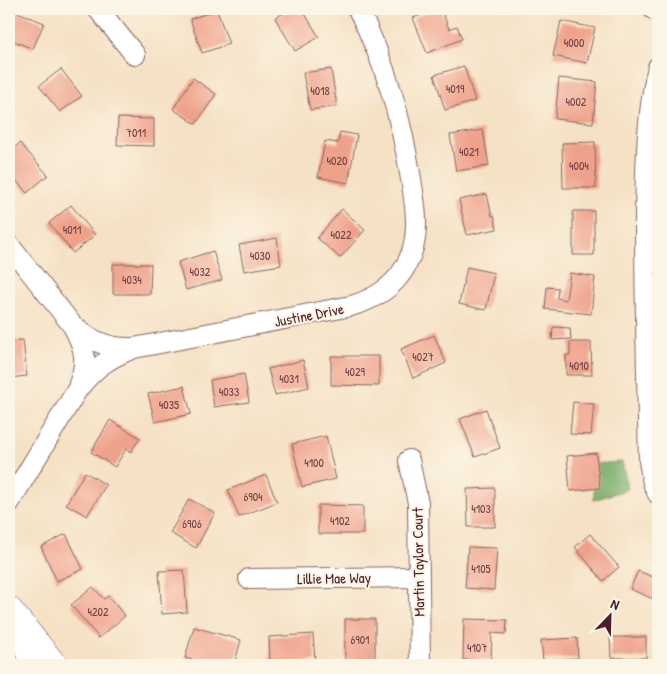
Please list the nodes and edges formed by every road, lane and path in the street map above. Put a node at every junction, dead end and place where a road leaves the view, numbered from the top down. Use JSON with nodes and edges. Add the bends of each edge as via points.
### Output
{"nodes":[{"id":1,"x":98,"y":9,"type":"edge"},
{"id":2,"x":358,"y":9,"type":"edge"},
{"id":3,"x":653,"y":9,"type":"edge"},
{"id":4,"x":658,"y":12,"type":"edge"},
{"id":5,"x":135,"y":55,"type":"dead end"},
{"id":6,"x":658,"y":67,"type":"edge"},
{"id":7,"x":9,"y":245,"type":"edge"},
{"id":8,"x":73,"y":326,"type":"junction"},
{"id":9,"x":134,"y":348,"type":"junction"},
{"id":10,"x":77,"y":390,"type":"junction"},
{"id":11,"x":409,"y":460,"type":"dead end"},
{"id":12,"x":658,"y":494,"type":"edge"},
{"id":13,"x":9,"y":503,"type":"edge"},
{"id":14,"x":419,"y":577,"type":"junction"},
{"id":15,"x":249,"y":579,"type":"dead end"},
{"id":16,"x":16,"y":620,"type":"edge"},
{"id":17,"x":34,"y":665,"type":"edge"},
{"id":18,"x":53,"y":665,"type":"edge"},
{"id":19,"x":420,"y":665,"type":"edge"}],
"edges":[{"from":1,"to":5,"type":"street"},
{"from":2,"to":9,"type":"street","name":"Justine Drive","via":[[389,80],[405,143],[415,206],[412,252],[405,269],[385,292],[368,302]]},
{"from":3,"to":4,"type":"street"},
{"from":6,"to":12,"type":"street","via":[[650,123],[645,236],[649,462]]},
{"from":7,"to":8,"type":"street"},
{"from":8,"to":9,"type":"street","via":[[102,344]]},
{"from":8,"to":10,"type":"street","via":[[85,359]]},
{"from":9,"to":10,"type":"street","name":"Justine Drive","via":[[99,366]]},
{"from":10,"to":13,"type":"street","name":"Justine Drive"},
{"from":11,"to":14,"type":"street","name":"Martin Taylor Court","via":[[418,503]]},
{"from":14,"to":15,"type":"street","name":"Lillie Mae Way"},
{"from":14,"to":19,"type":"street","name":"Martin Taylor Court"},
{"from":16,"to":17,"type":"main road"},
{"from":16,"to":18,"type":"main road"}]}
